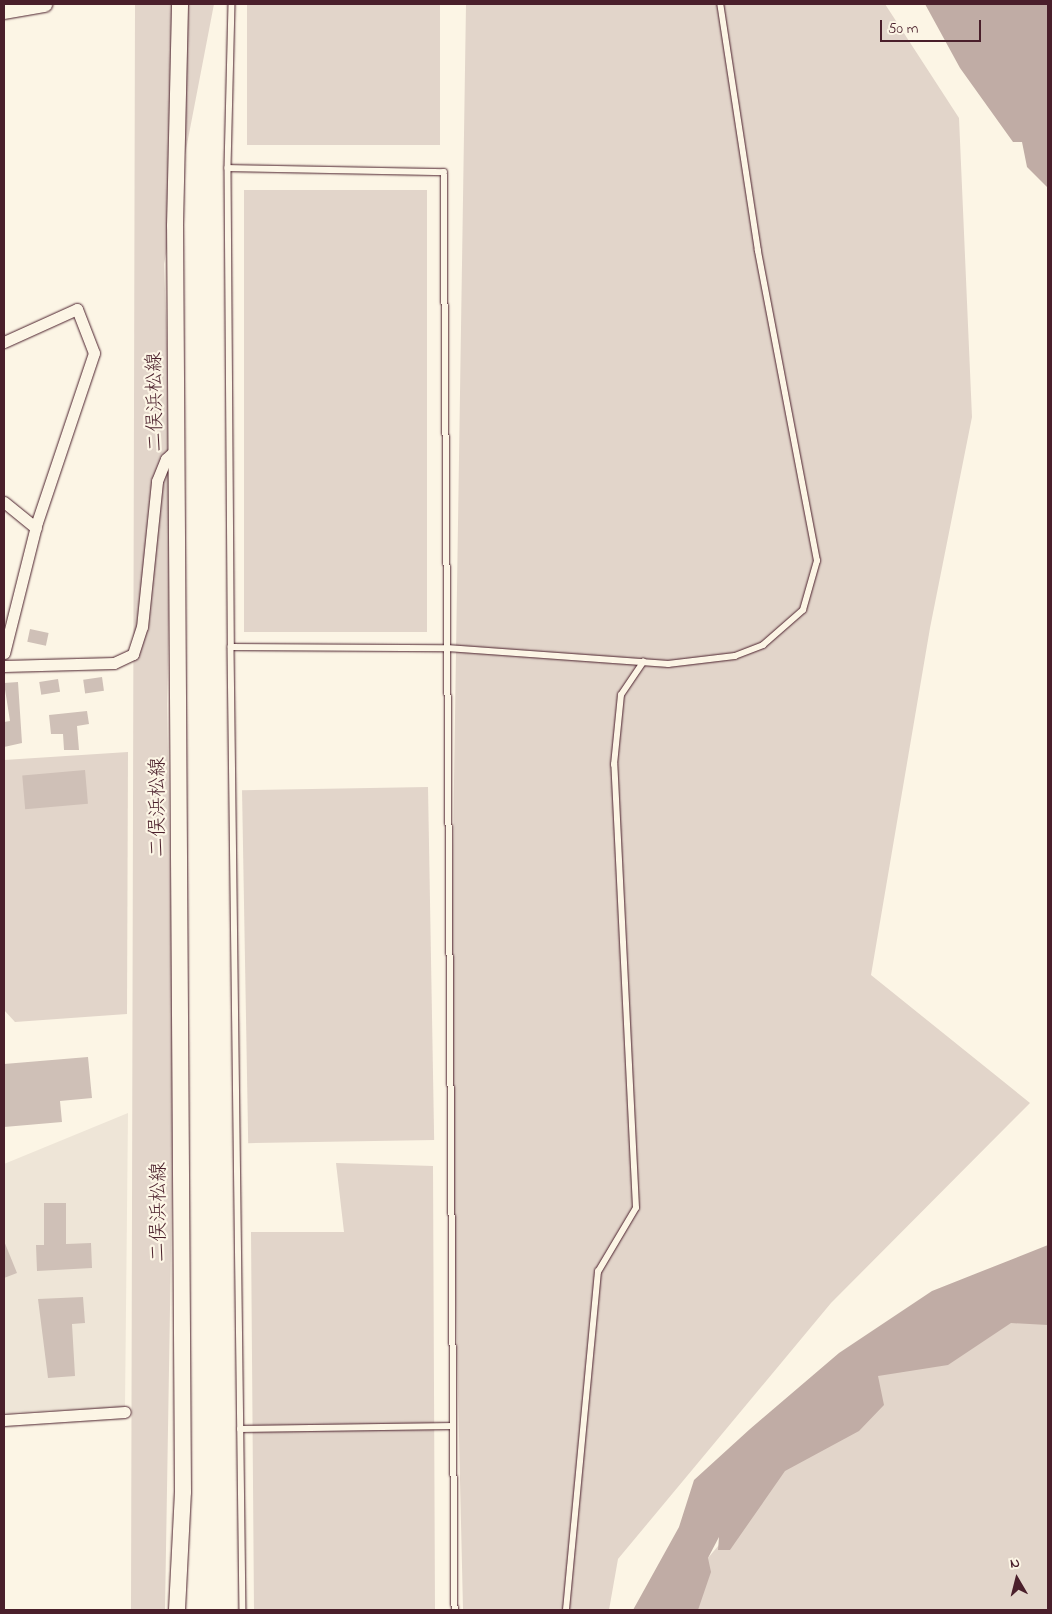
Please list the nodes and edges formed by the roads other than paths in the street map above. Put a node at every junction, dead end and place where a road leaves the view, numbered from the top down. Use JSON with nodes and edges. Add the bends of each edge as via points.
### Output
{"nodes":[{"id":1,"x":44,"y":4,"type":"edge"},
{"id":2,"x":180,"y":4,"type":"edge"},
{"id":3,"x":232,"y":4,"type":"edge"},
{"id":4,"x":720,"y":4,"type":"edge"},
{"id":5,"x":4,"y":10,"type":"edge"},
{"id":6,"x":228,"y":168,"type":"junction"},
{"id":7,"x":4,"y":342,"type":"edge"},
{"id":8,"x":178,"y":448,"type":"junction"},
{"id":9,"x":4,"y":502,"type":"edge"},
{"id":10,"x":36,"y":528,"type":"junction"},
{"id":11,"x":231,"y":647,"type":"junction"},
{"id":12,"x":447,"y":648,"type":"junction"},
{"id":13,"x":4,"y":653,"type":"edge"},
{"id":14,"x":643,"y":662,"type":"junction"},
{"id":15,"x":4,"y":666,"type":"edge"},
{"id":16,"x":125,"y":1412,"type":"dead end"},
{"id":17,"x":4,"y":1420,"type":"edge"},
{"id":18,"x":453,"y":1426,"type":"junction"},
{"id":19,"x":240,"y":1429,"type":"junction"},
{"id":20,"x":179,"y":1610,"type":"edge"},
{"id":21,"x":243,"y":1610,"type":"edge"},
{"id":22,"x":455,"y":1610,"type":"edge"},
{"id":23,"x":566,"y":1610,"type":"edge"}],
"edges":[{"from":1,"to":5,"type":"main road"},
{"from":2,"to":8,"type":"main road","name":"二俣浜松線","via":[[175,226]]},
{"from":3,"to":6,"type":"lane"},
{"from":4,"to":14,"type":"lane","via":[[758,251],[817,561],[804,610],[763,645],[735,656],[702,661]]},
{"from":6,"to":11,"type":"lane"},
{"from":6,"to":12,"type":"lane","via":[[444,172]]},
{"from":7,"to":10,"type":"street","via":[[77,310],[94,353]]},
{"from":8,"to":15,"type":"street","via":[[166,459],[156,481],[142,627],[134,654],[114,663]]},
{"from":8,"to":20,"type":"main road","name":"二俣浜松線"},
{"from":9,"to":10,"type":"street"},
{"from":10,"to":13,"type":"street"},
{"from":11,"to":12,"type":"lane"},
{"from":11,"to":19,"type":"lane"},
{"from":12,"to":14,"type":"lane"},
{"from":12,"to":18,"type":"lane"},
{"from":14,"to":23,"type":"lane","via":[[621,694],[614,765],[636,1208],[598,1272]]},
{"from":16,"to":17,"type":"street"},
{"from":18,"to":19,"type":"lane"},
{"from":18,"to":22,"type":"lane"},
{"from":19,"to":21,"type":"lane"}]}
